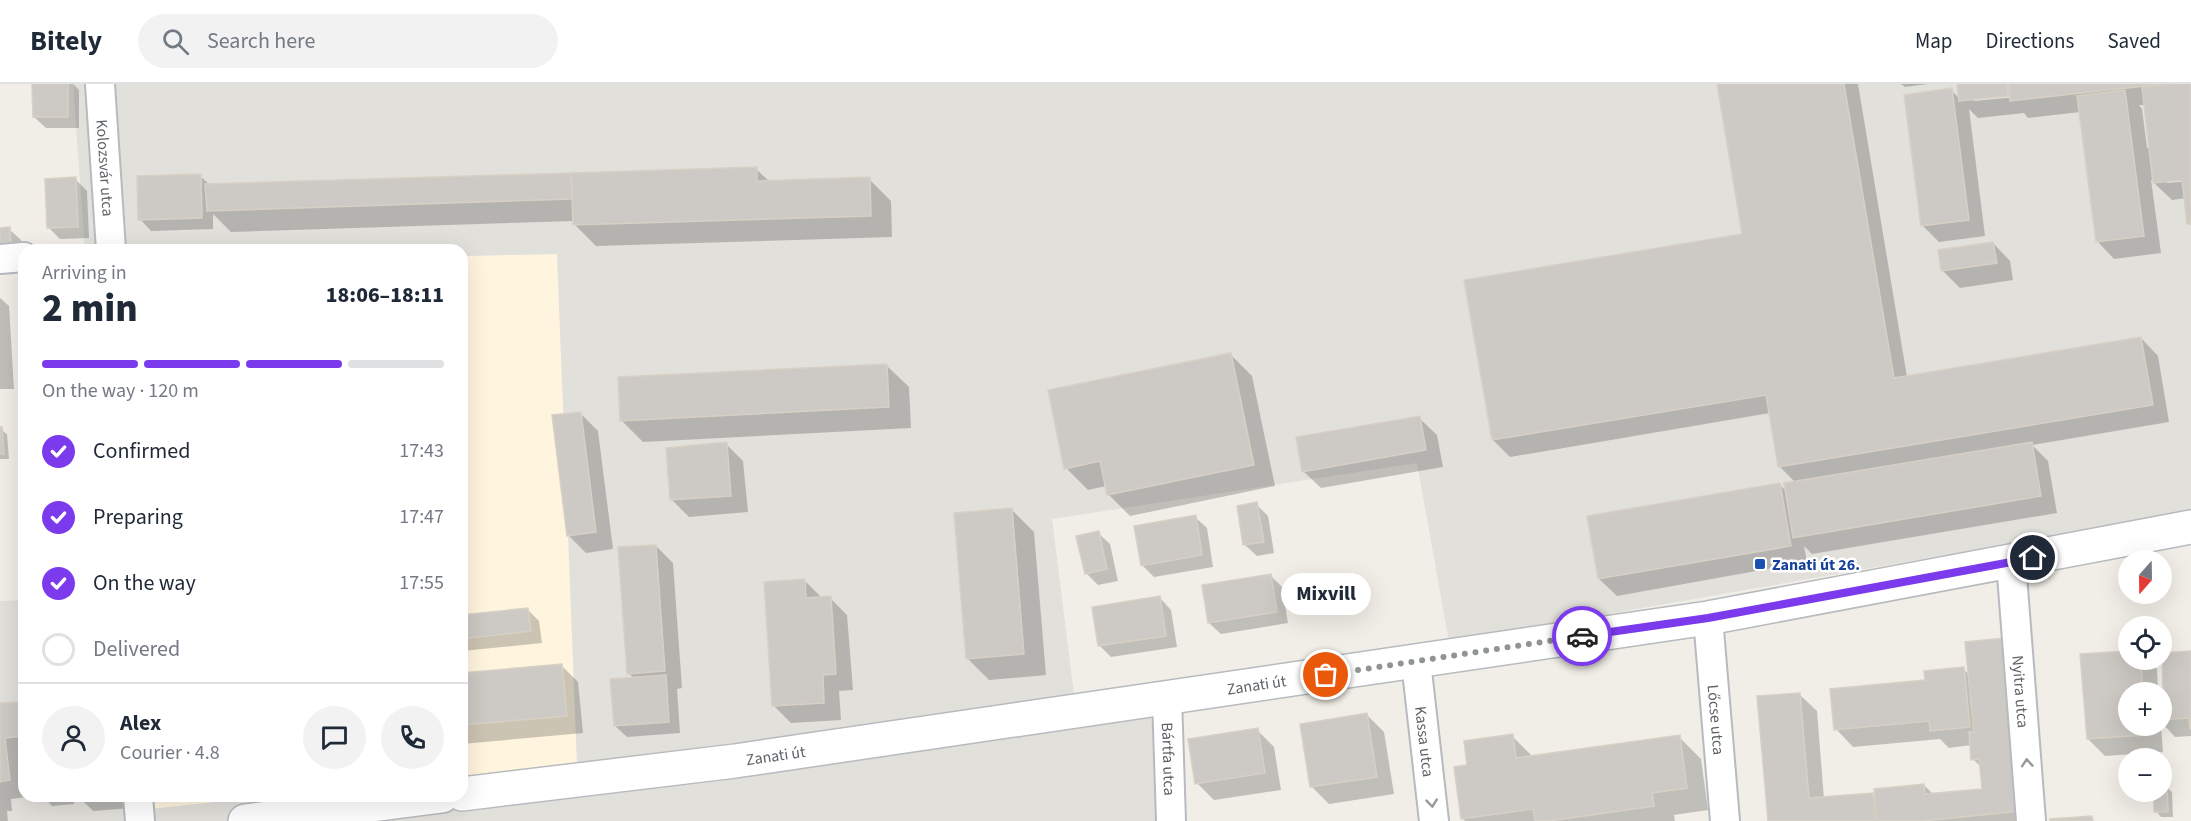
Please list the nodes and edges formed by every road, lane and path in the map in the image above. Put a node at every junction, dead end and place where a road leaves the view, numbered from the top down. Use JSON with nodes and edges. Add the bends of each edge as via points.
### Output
{"nodes":[{"id":1,"x":100,"y":84,"type":"edge"},
{"id":2,"x":111,"y":244,"type":"edge"},
{"id":3,"x":18,"y":258,"type":"edge"},
{"id":4,"x":0,"y":259,"type":"edge"},
{"id":5,"x":2191,"y":527,"type":"edge"},
{"id":6,"x":2011,"y":562,"type":"junction"},
{"id":7,"x":1708,"y":618,"type":"junction"},
{"id":8,"x":1416,"y":662,"type":"junction"},
{"id":9,"x":1167,"y":697,"type":"junction"},
{"id":10,"x":468,"y":793,"type":"edge"},
{"id":11,"x":138,"y":802,"type":"edge"},
{"id":12,"x":395,"y":802,"type":"edge"},
{"id":13,"x":253,"y":820,"type":"edge"},
{"id":14,"x":140,"y":821,"type":"edge"},
{"id":15,"x":1171,"y":821,"type":"edge"},
{"id":16,"x":1434,"y":821,"type":"edge"},
{"id":17,"x":1725,"y":821,"type":"edge"},
{"id":18,"x":2031,"y":821,"type":"edge"}],
"edges":[{"from":1,"to":2,"type":"street","name":"Kolozsvár utca"},
{"from":3,"to":4,"type":"street"},
{"from":5,"to":6,"type":"street","name":"Zanati út"},
{"from":6,"to":7,"type":"street","name":"Zanati út"},
{"from":18,"to":6,"type":"street","name":"Nyitra utca","one_way":true},
{"from":7,"to":8,"type":"street","name":"Zanati út"},
{"from":7,"to":17,"type":"street","name":"Lőcse utca"},
{"from":8,"to":9,"type":"street","name":"Zanati út"},
{"from":8,"to":16,"type":"street","name":"Kassa utca","one_way":true},
{"from":9,"to":10,"type":"street","name":"Zanati út","via":[[735,761]]},
{"from":9,"to":15,"type":"street","name":"Bártfa utca"},
{"from":11,"to":14,"type":"street"},
{"from":12,"to":13,"type":"street"}]}
